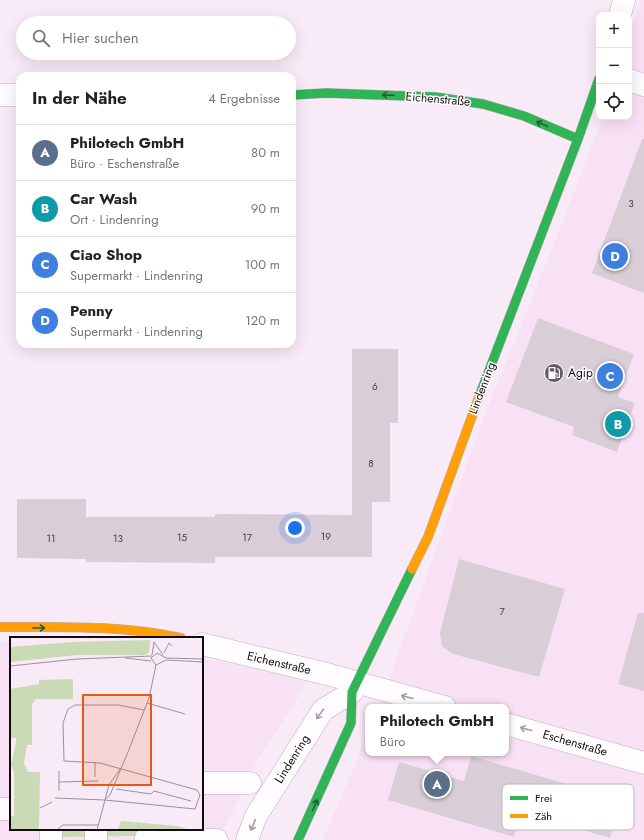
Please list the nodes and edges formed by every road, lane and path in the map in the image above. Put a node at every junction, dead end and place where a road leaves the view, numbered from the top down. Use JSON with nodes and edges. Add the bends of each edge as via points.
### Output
{"nodes":[{"id":1,"x":624,"y":0,"type":"edge"},
{"id":2,"x":621,"y":12,"type":"edge"},
{"id":3,"x":632,"y":81,"type":"edge"},
{"id":4,"x":597,"y":84,"type":"edge"},
{"id":5,"x":644,"y":85,"type":"edge"},
{"id":6,"x":0,"y":95,"type":"edge"},
{"id":7,"x":16,"y":95,"type":"edge"},
{"id":8,"x":296,"y":95,"type":"edge"},
{"id":9,"x":578,"y":139,"type":"junction"},
{"id":10,"x":0,"y":627,"type":"edge"},
{"id":11,"x":112,"y":633,"type":"edge"},
{"id":12,"x":177,"y":637,"type":"edge"},
{"id":13,"x":203,"y":644,"type":"edge"},
{"id":14,"x":354,"y":687,"type":"junction"},
{"id":15,"x":431,"y":704,"type":"edge"},
{"id":16,"x":509,"y":725,"type":"edge"},
{"id":17,"x":644,"y":763,"type":"edge"},
{"id":18,"x":203,"y":783,"type":"edge"},
{"id":19,"x":250,"y":783,"type":"dead end"},
{"id":20,"x":146,"y":836,"type":"edge"},
{"id":21,"x":217,"y":840,"type":"edge"},
{"id":22,"x":247,"y":840,"type":"edge"},
{"id":23,"x":298,"y":840,"type":"edge"}],
"edges":[{"from":1,"to":2,"type":"street"},
{"from":3,"to":5,"type":"street"},
{"from":4,"to":9,"type":"street","name":"Lindenring"},
{"from":6,"to":7,"type":"street"},
{"from":9,"to":8,"type":"street","name":"Eichenstraße","one_way":true,"via":[[524,116],[483,104],[435,97],[326,93]]},
{"from":9,"to":14,"type":"street","name":"Lindenring","via":[[475,406],[428,537]]},
{"from":10,"to":11,"type":"street","one_way":true},
{"from":11,"to":12,"type":"street","via":[[163,633]]},
{"from":13,"to":14,"type":"street","name":"Eichenstraße"},
{"from":15,"to":14,"type":"street","one_way":true},
{"from":14,"to":22,"type":"street","name":"Lindenring","one_way":true,"via":[[322,710],[256,816]]},
{"from":23,"to":14,"type":"street","name":"Lindenring","one_way":true,"via":[[351,723]]},
{"from":17,"to":16,"type":"street","name":"Eschenstraße","one_way":true},
{"from":18,"to":19,"type":"street"},
{"from":20,"to":21,"type":"street"}]}
